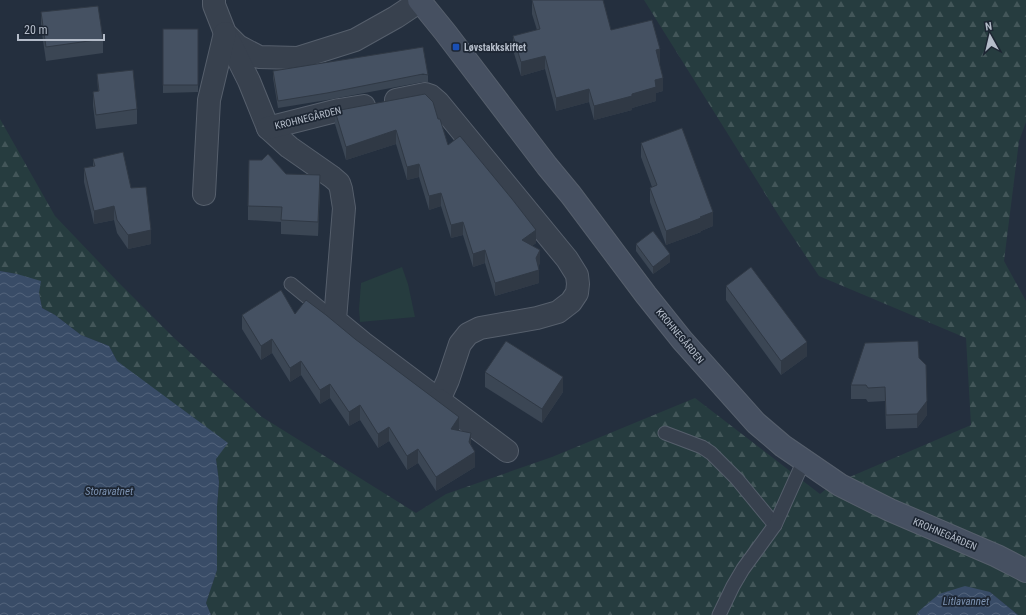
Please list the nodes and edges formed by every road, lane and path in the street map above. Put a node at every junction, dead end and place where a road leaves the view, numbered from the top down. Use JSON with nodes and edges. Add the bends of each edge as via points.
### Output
{"nodes":[{"id":1,"x":214,"y":0,"type":"edge"},
{"id":2,"x":419,"y":0,"type":"edge"},
{"id":3,"x":225,"y":33,"type":"junction"},
{"id":4,"x":268,"y":128,"type":"junction"},
{"id":5,"x":204,"y":194,"type":"dead end"},
{"id":6,"x":291,"y":284,"type":"dead end"},
{"id":7,"x":335,"y":320,"type":"junction"},
{"id":8,"x":439,"y":400,"type":"junction"},
{"id":9,"x":664,"y":433,"type":"dead end"},
{"id":10,"x":507,"y":451,"type":"dead end"},
{"id":11,"x":805,"y":461,"type":"junction"},
{"id":12,"x":775,"y":525,"type":"junction"},
{"id":13,"x":1026,"y":571,"type":"edge"},
{"id":14,"x":718,"y":615,"type":"edge"}],
"edges":[{"from":1,"to":3,"type":"street","name":"KROHNEGÅRDEN"},
{"from":2,"to":3,"type":"street","name":"KROHNEGÅRDEN","via":[[396,17],[356,40],[298,58],[259,57],[238,46]]},
{"from":2,"to":11,"type":"main road","name":"KROHNEGÅRDEN","via":[[682,340],[756,423]]},
{"from":3,"to":4,"type":"street","name":"KROHNEGÅRDEN","via":[[249,81]]},
{"from":3,"to":5,"type":"street","via":[[209,100]]},
{"from":4,"to":7,"type":"street","name":"KROHNEGÅRDEN","via":[[289,147],[332,177],[342,189],[344,208]]},
{"from":4,"to":8,"type":"street","name":"KROHNEGÅRDEN","via":[[339,110],[426,94],[431,96],[567,259],[577,275],[578,284],[571,302],[558,312],[480,328],[468,334],[460,344]]},
{"from":6,"to":7,"type":"lane"},
{"from":7,"to":8,"type":"street"},
{"from":8,"to":10,"type":"street"},
{"from":9,"to":12,"type":"lane","via":[[711,453],[737,479]]},
{"from":11,"to":12,"type":"lane"},
{"from":11,"to":13,"type":"main road","name":"KROHNEGÅRDEN","via":[[840,485],[873,502]]},
{"from":12,"to":14,"type":"lane","via":[[743,569]]}]}
